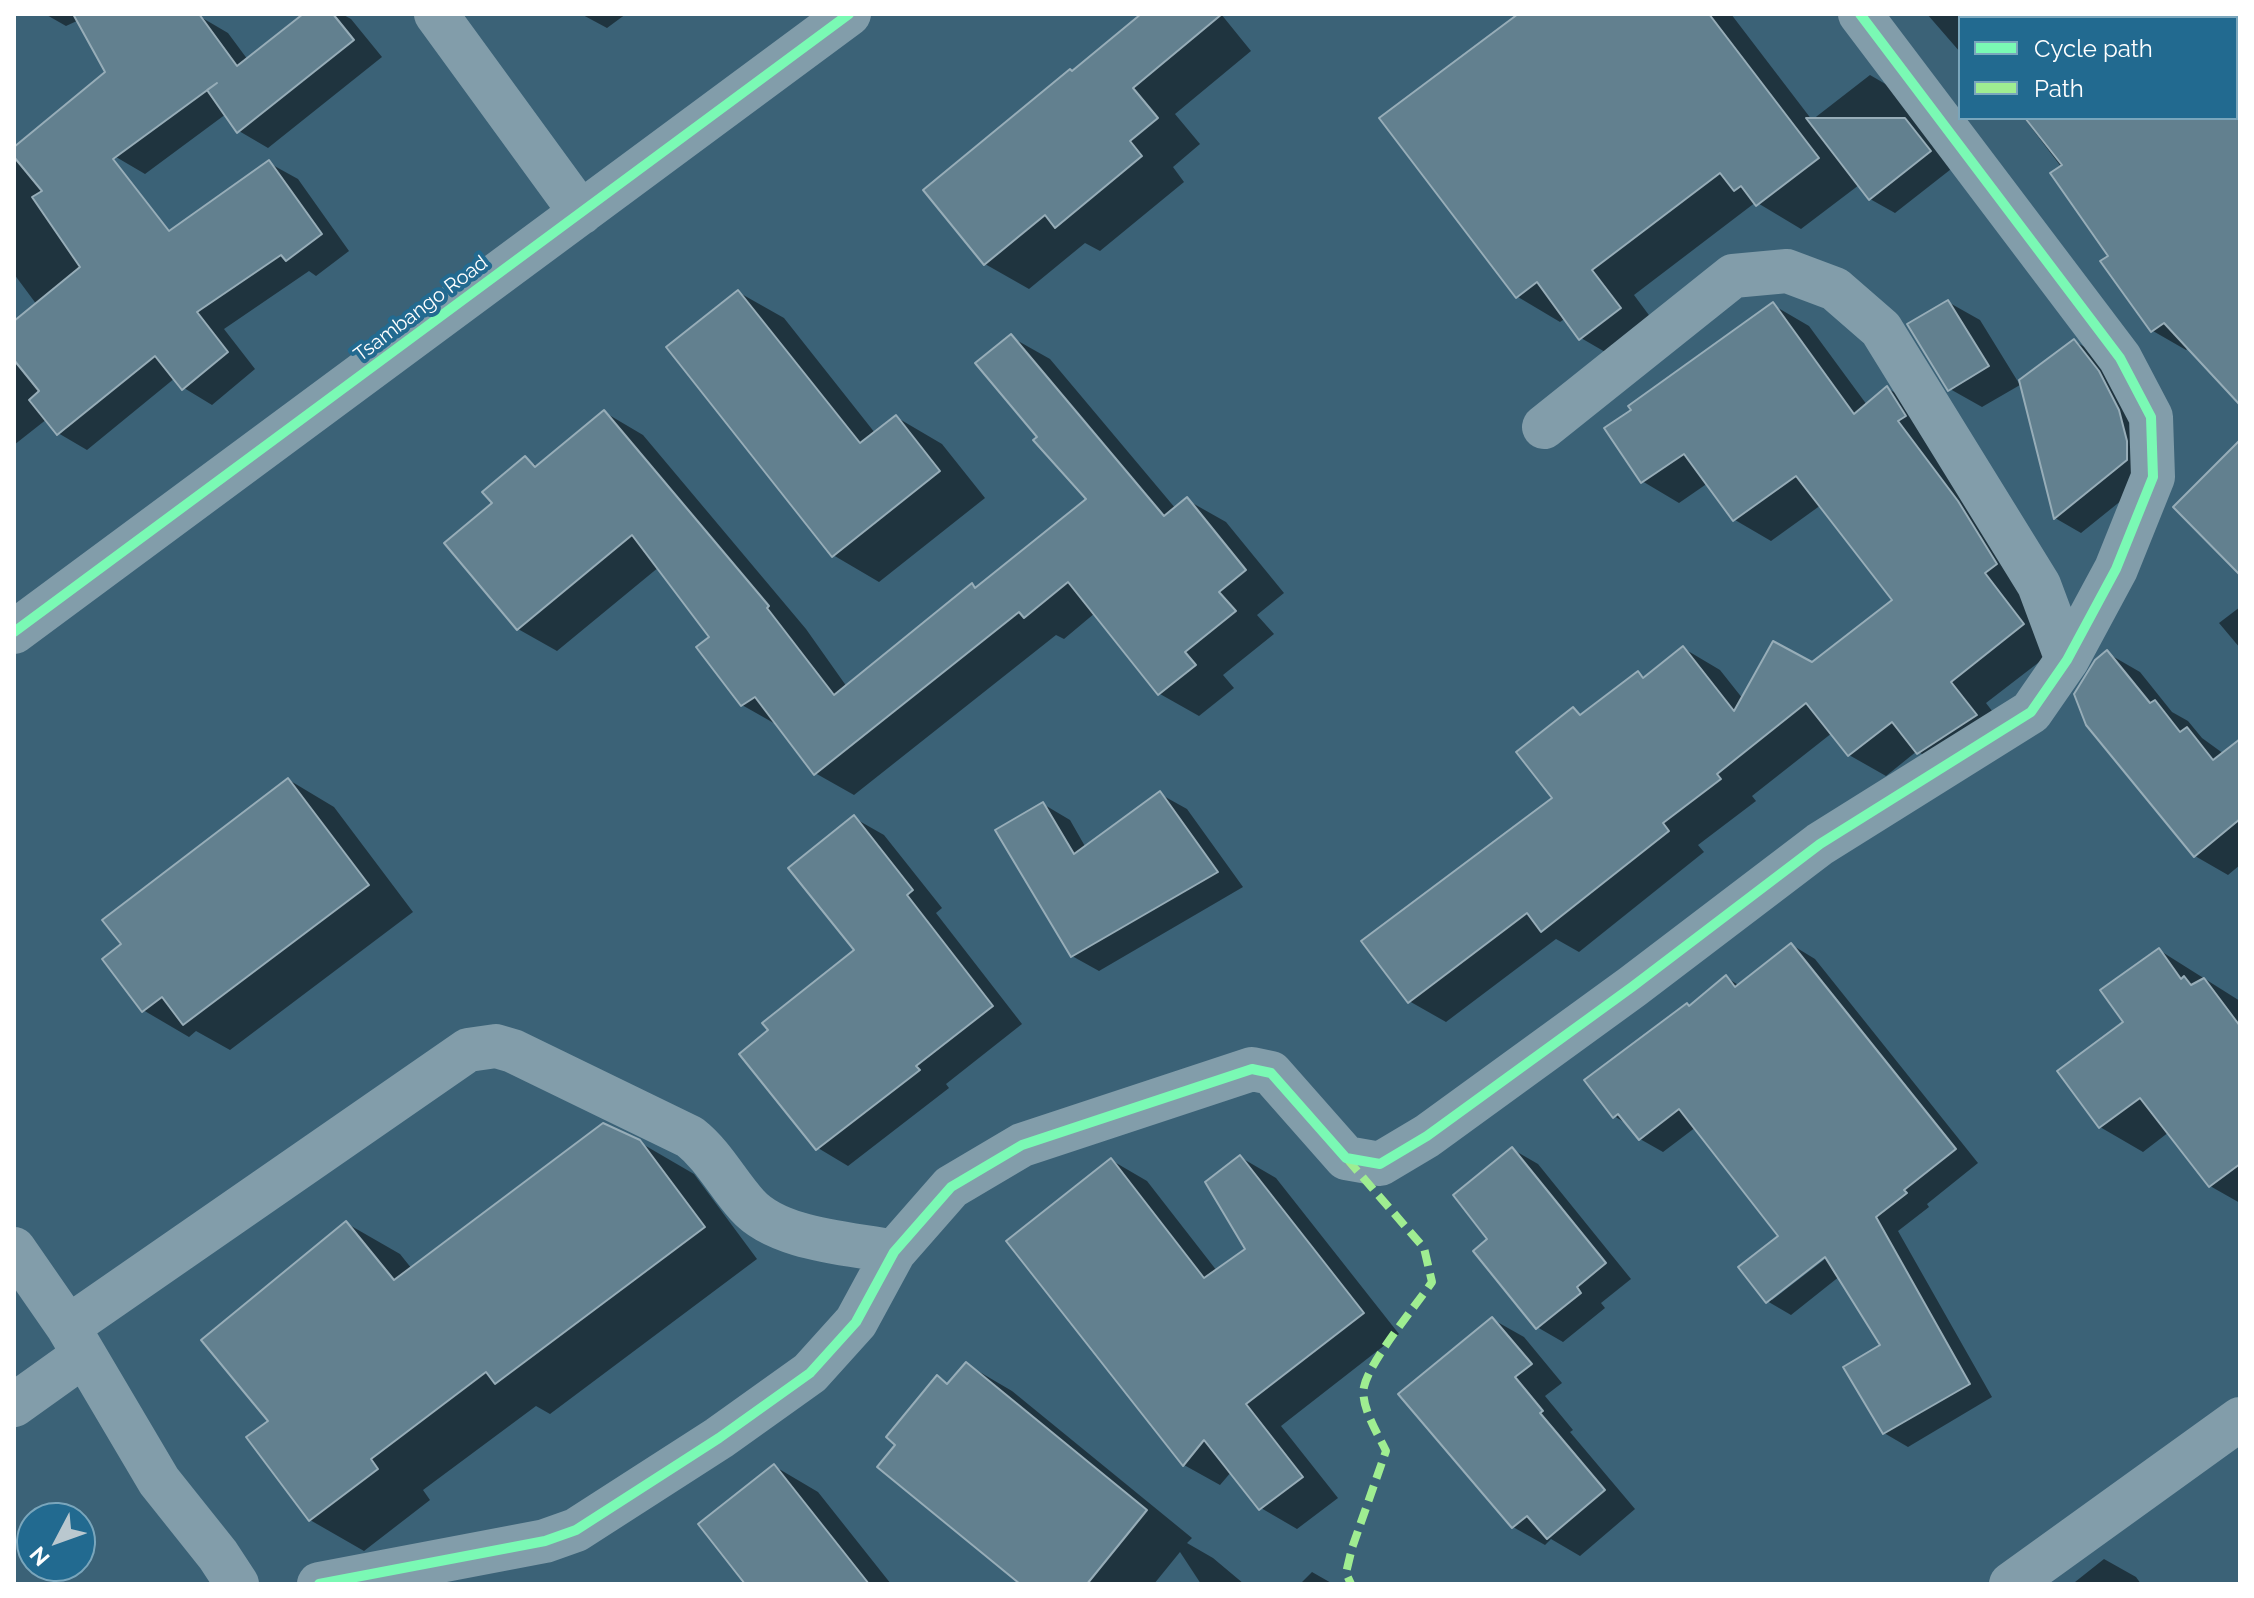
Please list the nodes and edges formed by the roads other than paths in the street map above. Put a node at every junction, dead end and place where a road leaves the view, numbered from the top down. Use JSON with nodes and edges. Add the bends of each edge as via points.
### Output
{"nodes":[{"id":1,"x":436,"y":14,"type":"edge"},
{"id":2,"x":849,"y":14,"type":"edge"},
{"id":3,"x":1860,"y":14,"type":"edge"},
{"id":4,"x":581,"y":213,"type":"junction"},
{"id":5,"x":1544,"y":427,"type":"dead end"},
{"id":6,"x":14,"y":632,"type":"edge"},
{"id":7,"x":2067,"y":660,"type":"junction"},
{"id":8,"x":14,"y":1249,"type":"edge"},
{"id":9,"x":894,"y":1252,"type":"junction"},
{"id":10,"x":76,"y":1341,"type":"junction"},
{"id":11,"x":14,"y":1405,"type":"edge"},
{"id":12,"x":2240,"y":1419,"type":"edge"},
{"id":13,"x":237,"y":1584,"type":"edge"},
{"id":14,"x":319,"y":1584,"type":"edge"},
{"id":15,"x":2011,"y":1584,"type":"edge"}],
"edges":[{"from":1,"to":4,"type":"street"},
{"from":2,"to":4,"type":"street","name":"Tsambango Road"},
{"from":3,"to":7,"type":"street","via":[[2120,358],[2151,417],[2153,477],[2116,569]]},
{"from":4,"to":6,"type":"street","name":"Tsambango Road"},
{"from":5,"to":7,"type":"street","via":[[1733,276],[1787,271],[1835,289],[1881,329],[2039,585]]},
{"from":7,"to":9,"type":"street","via":[[2031,712],[1820,844],[1632,987],[1380,1164],[1346,1158],[1271,1073],[1252,1069],[1022,1145],[951,1187]]},
{"from":8,"to":10,"type":"street"},
{"from":9,"to":10,"type":"street","via":[[787,1231],[766,1221],[690,1137],[513,1051],[482,1046],[468,1050]]},
{"from":9,"to":14,"type":"street","via":[[856,1322],[810,1373],[576,1530],[545,1541]]},
{"from":10,"to":11,"type":"street"},
{"from":10,"to":13,"type":"street","via":[[159,1481]]},
{"from":12,"to":15,"type":"street"}]}
